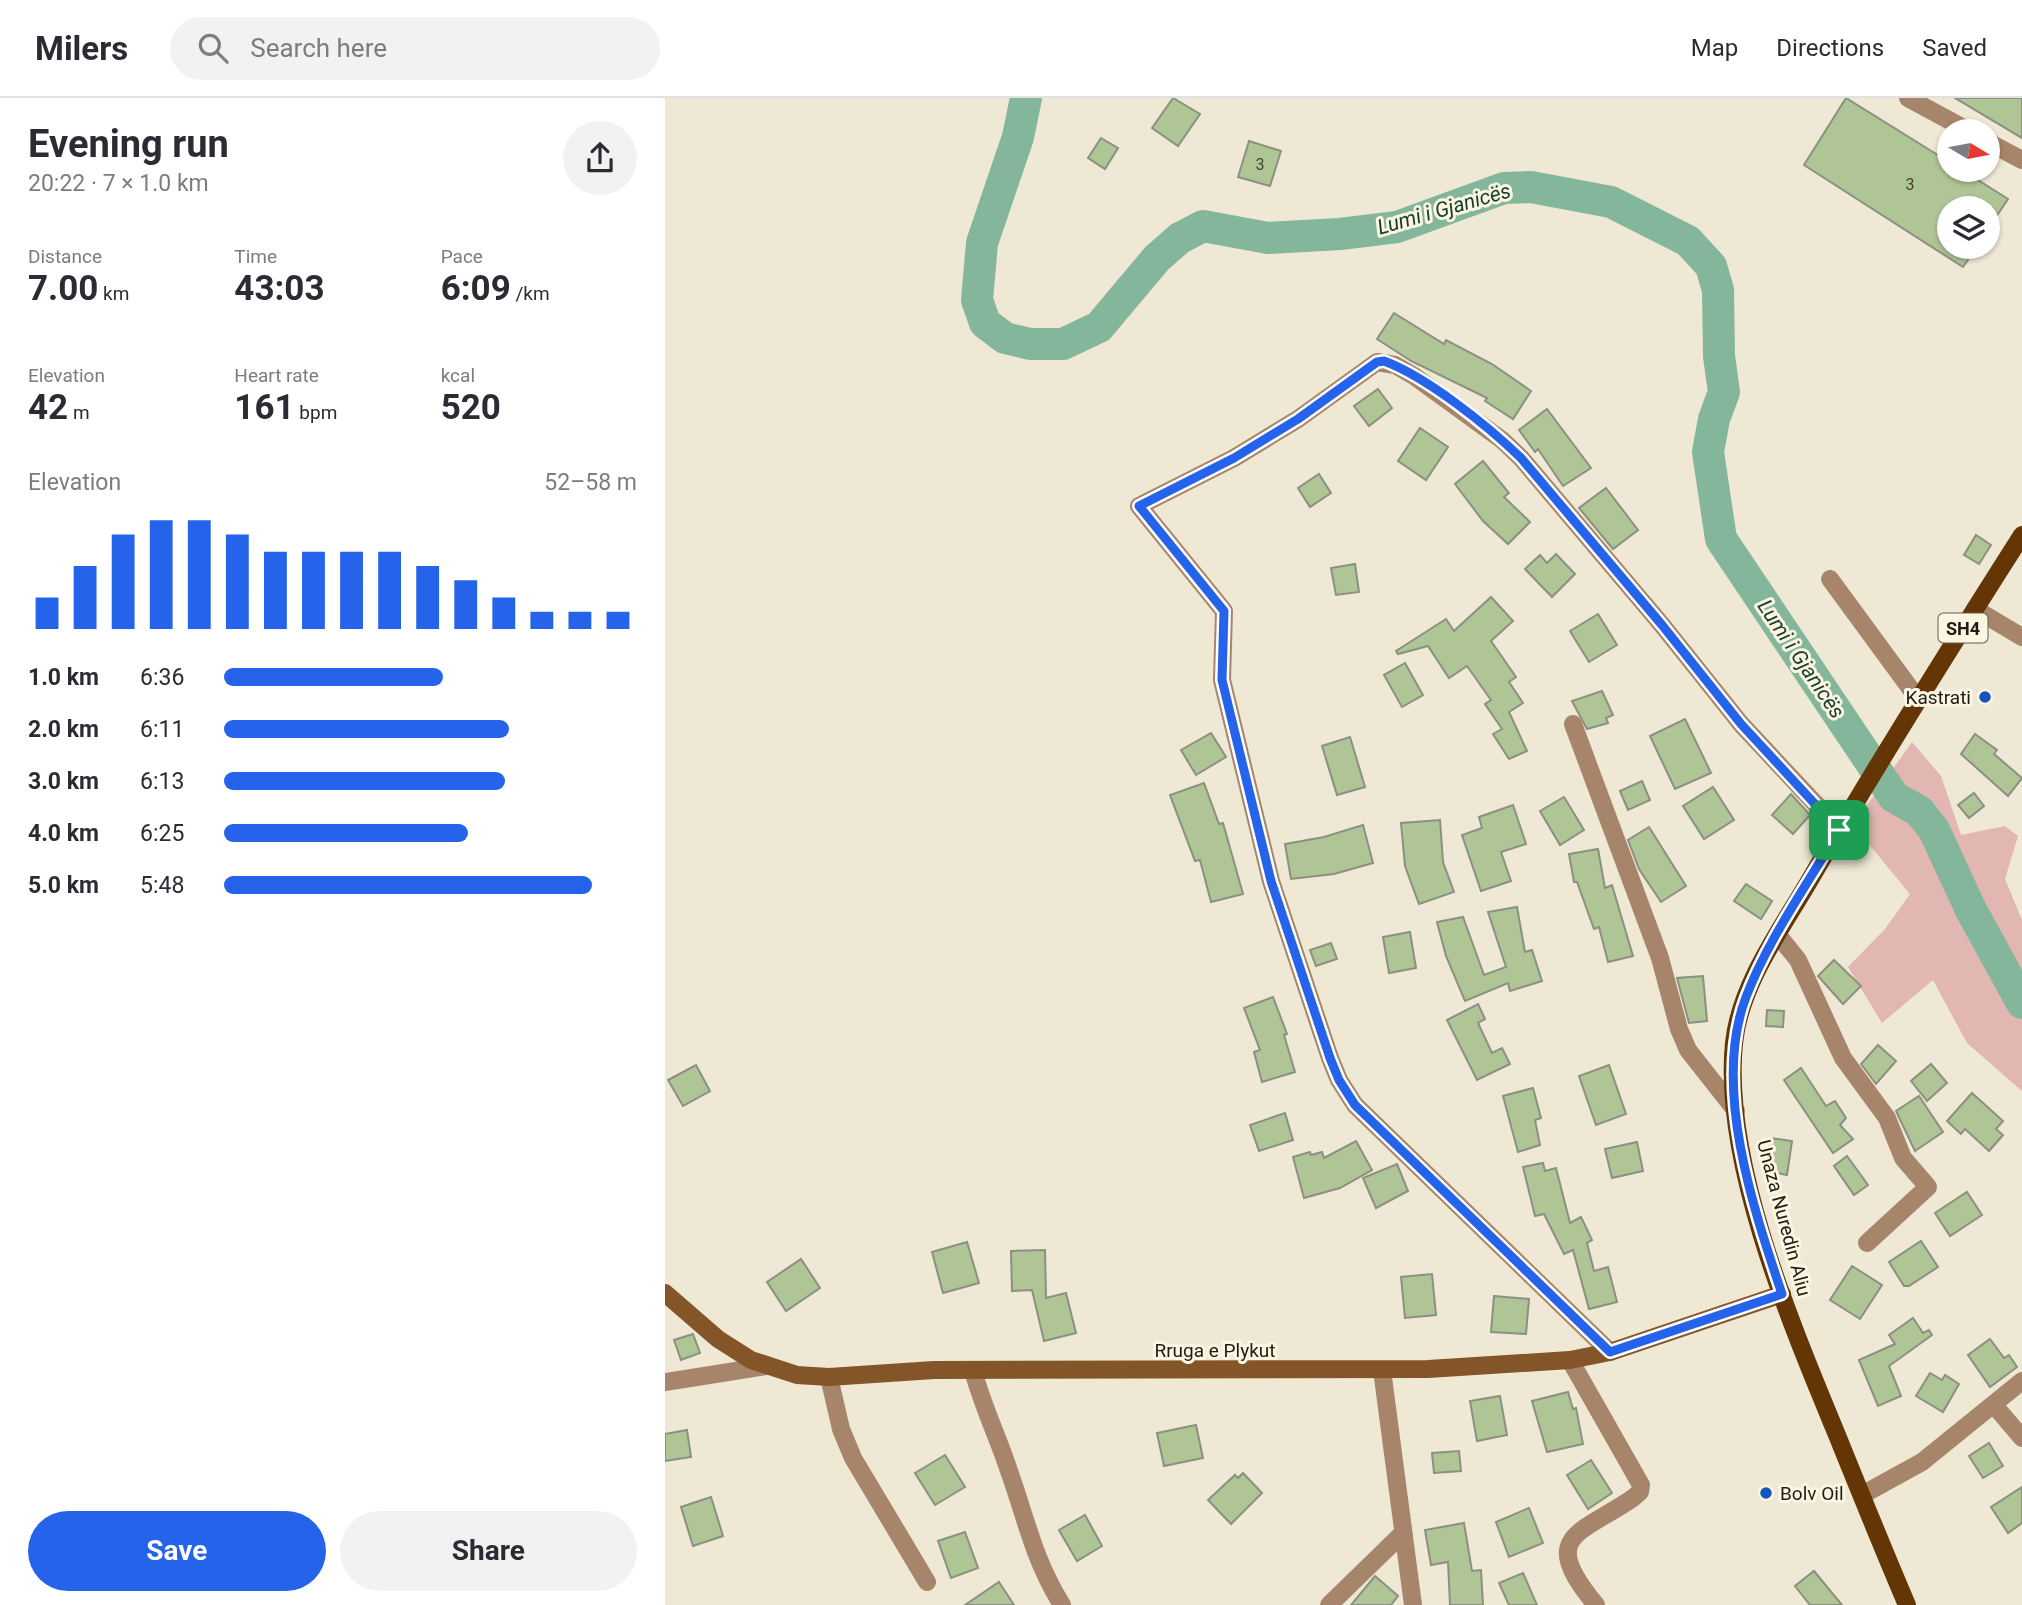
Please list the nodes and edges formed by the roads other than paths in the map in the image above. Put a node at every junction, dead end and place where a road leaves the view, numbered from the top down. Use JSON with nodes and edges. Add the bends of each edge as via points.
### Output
{"nodes":[{"id":1,"x":1908,"y":98,"type":"edge"},
{"id":2,"x":1947,"y":119,"type":"edge"},
{"id":3,"x":2000,"y":148,"type":"edge"},
{"id":4,"x":2022,"y":160,"type":"edge"},
{"id":5,"x":2022,"y":535,"type":"edge"},
{"id":6,"x":1830,"y":579,"type":"dead end"},
{"id":7,"x":1975,"y":608,"type":"junction"},
{"id":8,"x":2022,"y":637,"type":"edge"},
{"id":9,"x":1918,"y":699,"type":"junction"},
{"id":10,"x":1573,"y":724,"type":"dead end"},
{"id":11,"x":1843,"y":823,"type":"junction"},
{"id":12,"x":1778,"y":935,"type":"junction"},
{"id":13,"x":1736,"y":1111,"type":"junction"},
{"id":14,"x":1867,"y":1243,"type":"dead end"},
{"id":15,"x":665,"y":1293,"type":"edge"},
{"id":16,"x":1782,"y":1294,"type":"junction"},
{"id":17,"x":1610,"y":1352,"type":"junction"},
{"id":18,"x":1570,"y":1360,"type":"junction"},
{"id":19,"x":766,"y":1366,"type":"junction"},
{"id":20,"x":973,"y":1370,"type":"junction"},
{"id":21,"x":1382,"y":1370,"type":"junction"},
{"id":22,"x":829,"y":1377,"type":"junction"},
{"id":23,"x":2022,"y":1381,"type":"edge"},
{"id":24,"x":665,"y":1382,"type":"edge"},
{"id":25,"x":1994,"y":1405,"type":"junction"},
{"id":26,"x":2022,"y":1438,"type":"edge"},
{"id":27,"x":1862,"y":1496,"type":"junction"},
{"id":28,"x":1403,"y":1533,"type":"junction"},
{"id":29,"x":927,"y":1582,"type":"dead end"},
{"id":30,"x":1062,"y":1605,"type":"edge"},
{"id":31,"x":1329,"y":1605,"type":"edge"},
{"id":32,"x":1413,"y":1605,"type":"edge"},
{"id":33,"x":1596,"y":1605,"type":"edge"},
{"id":34,"x":1907,"y":1605,"type":"edge"}],
"edges":[{"from":1,"to":2,"type":"street"},
{"from":3,"to":4,"type":"street"},
{"from":5,"to":7,"type":"main road","name":"Unaza Nuredin Aliu","number":"SH4"},
{"from":6,"to":9,"type":"street"},
{"from":7,"to":8,"type":"street"},
{"from":7,"to":9,"type":"main road","name":"Unaza Nuredin Aliu","number":"SH4"},
{"from":9,"to":11,"type":"main road","name":"Unaza Nuredin Aliu","number":"SH4"},
{"from":10,"to":13,"type":"street","via":[[1660,958],[1679,1029],[1688,1050]]},
{"from":11,"to":12,"type":"main road","name":"Unaza Nuredin Aliu","number":"SH4"},
{"from":11,"to":17,"type":"street","via":[[1741,724],[1521,458],[1395,365],[1377,362],[1234,458],[1139,506],[1224,611],[1222,680],[1253,812],[1288,937],[1339,1080],[1355,1105]]},
{"from":12,"to":13,"type":"main road","name":"Unaza Nuredin Aliu","number":"SH4","via":[[1738,1021]]},
{"from":12,"to":14,"type":"street","via":[[1798,960],[1843,1058],[1887,1118],[1903,1158],[1928,1187]]},
{"from":13,"to":16,"type":"main road","name":"Unaza Nuredin Aliu","number":"SH4","via":[[1747,1175]]},
{"from":15,"to":19,"type":"street","name":"Rruga e Plykut","via":[[718,1339]]},
{"from":16,"to":17,"type":"street","name":"Rruga e Plykut"},
{"from":16,"to":27,"type":"main road","name":"Unaza Nuredin Aliu","number":"SH4"},
{"from":17,"to":18,"type":"street","name":"Rruga e Plykut"},
{"from":18,"to":21,"type":"street","name":"Rruga e Plykut"},
{"from":18,"to":33,"type":"street","via":[[1641,1485],[1633,1498],[1581,1528],[1568,1543],[1570,1564]]},
{"from":19,"to":22,"type":"street","name":"Rruga e Plykut","via":[[797,1375]]},
{"from":19,"to":24,"type":"street"},
{"from":20,"to":21,"type":"street","name":"Rruga e Plykut"},
{"from":20,"to":22,"type":"street","name":"Rruga e Plykut"},
{"from":20,"to":30,"type":"street","via":[[1035,1558]]},
{"from":21,"to":28,"type":"street"},
{"from":22,"to":29,"type":"street","via":[[853,1458]]},
{"from":23,"to":25,"type":"street"},
{"from":25,"to":26,"type":"street"},
{"from":25,"to":27,"type":"street","via":[[1921,1462]]},
{"from":27,"to":34,"type":"main road","name":"Unaza Nuredin Aliu","number":"SH4"},
{"from":28,"to":31,"type":"street"},
{"from":28,"to":32,"type":"street"}]}
